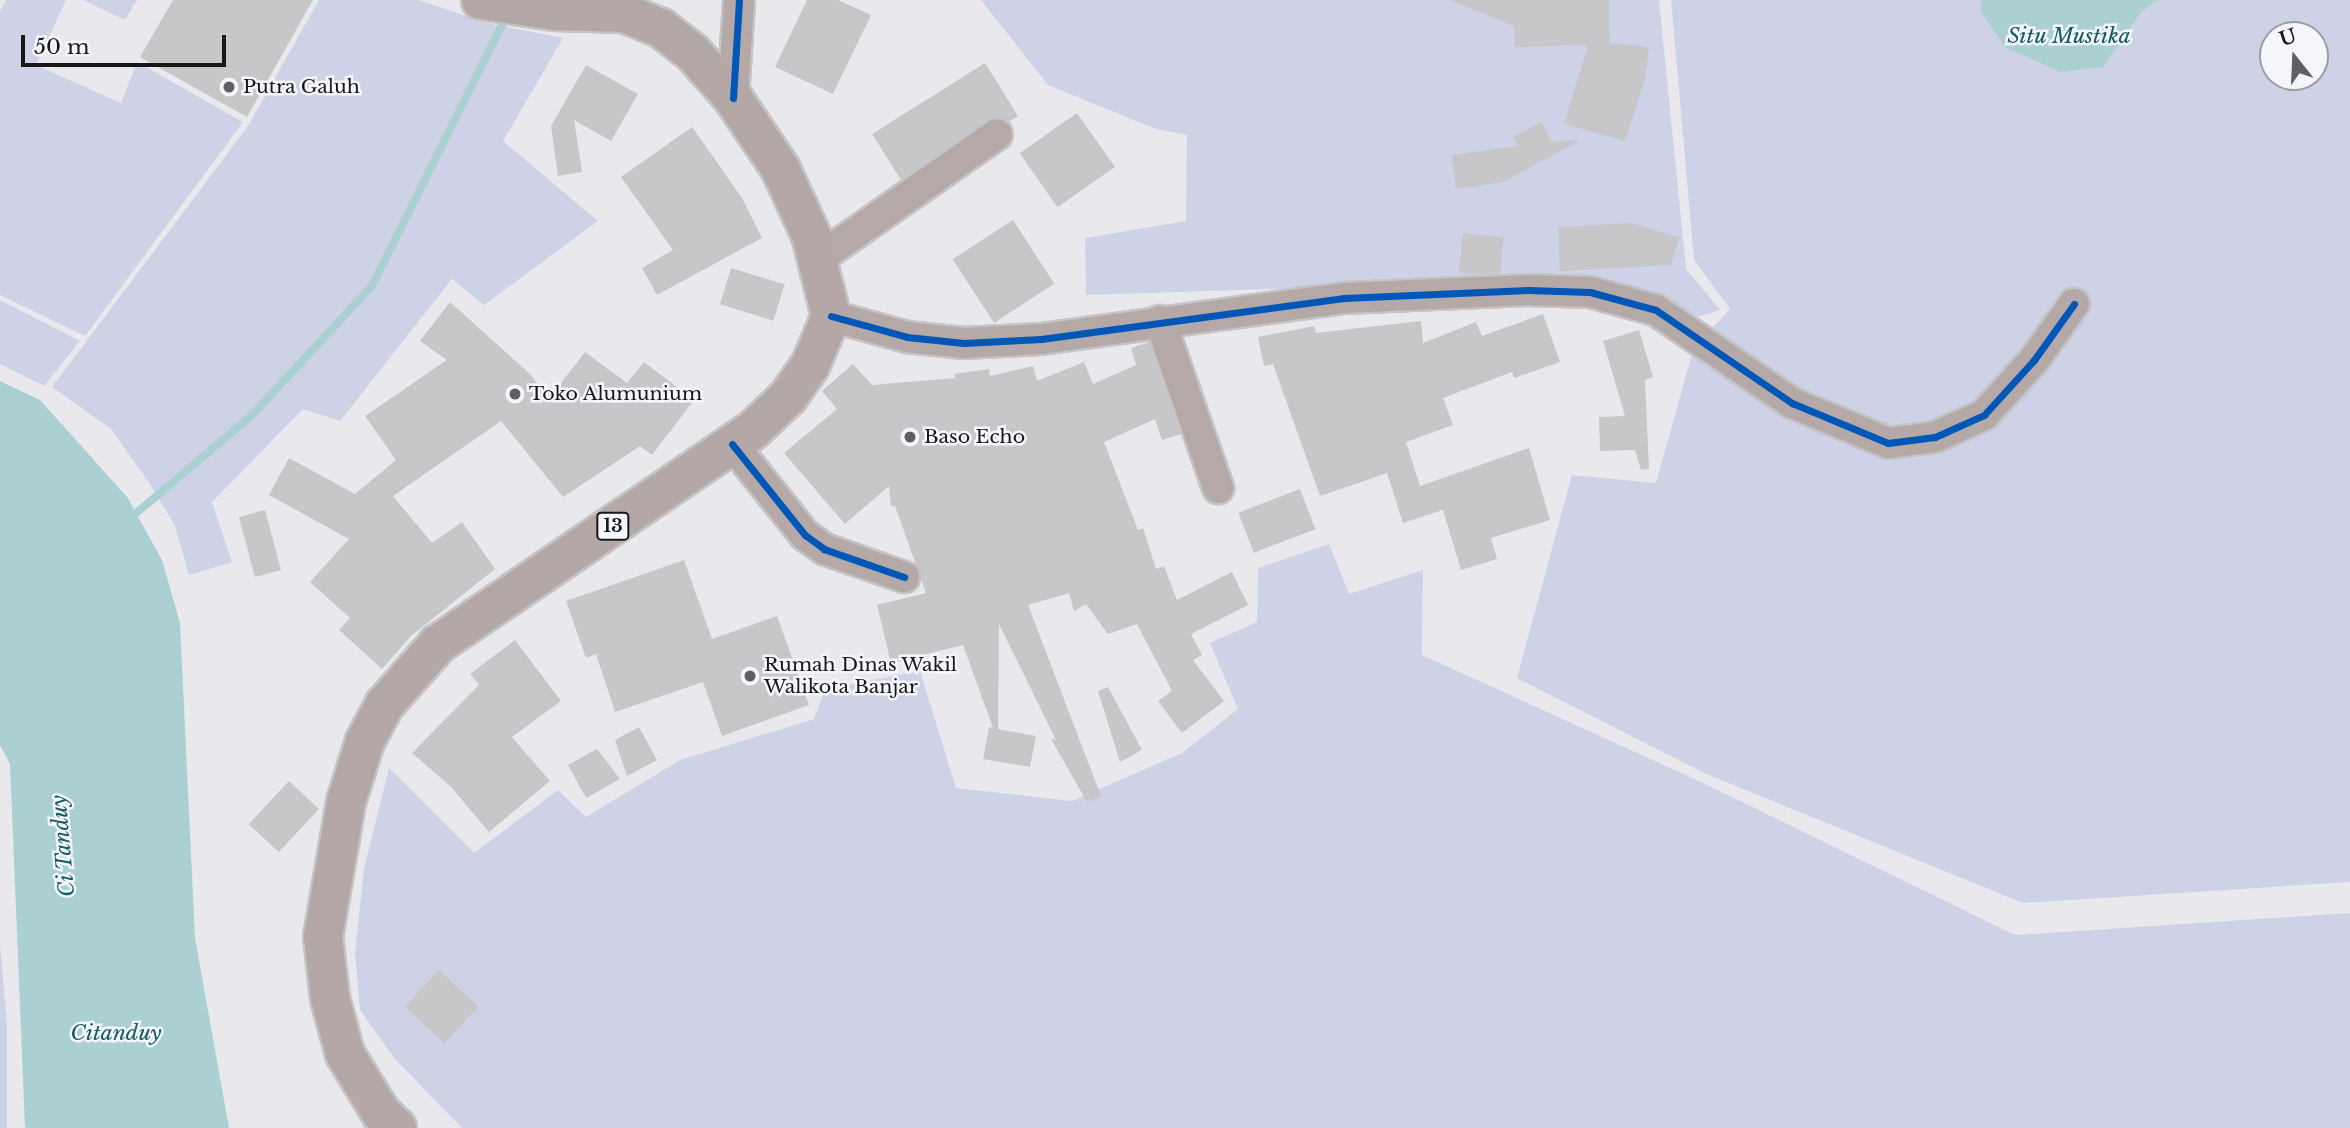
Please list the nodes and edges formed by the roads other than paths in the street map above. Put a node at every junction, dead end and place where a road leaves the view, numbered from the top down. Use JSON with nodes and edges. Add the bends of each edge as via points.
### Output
{"nodes":[{"id":1,"x":481,"y":0,"type":"edge"},
{"id":2,"x":739,"y":0,"type":"edge"},
{"id":3,"x":637,"y":6,"type":"edge"},
{"id":4,"x":733,"y":98,"type":"junction"},
{"id":5,"x":997,"y":134,"type":"dead end"},
{"id":6,"x":818,"y":259,"type":"junction"},
{"id":7,"x":2074,"y":304,"type":"dead end"},
{"id":8,"x":831,"y":316,"type":"junction"},
{"id":9,"x":1160,"y":321,"type":"junction"},
{"id":10,"x":732,"y":444,"type":"junction"},
{"id":11,"x":1217,"y":488,"type":"dead end"},
{"id":12,"x":904,"y":577,"type":"dead end"},
{"id":13,"x":397,"y":1128,"type":"edge"}],
"edges":[{"from":1,"to":3,"type":"highway","via":[[554,11]]},
{"from":2,"to":4,"type":"street"},
{"from":3,"to":4,"type":"highway","via":[[693,53]]},
{"from":4,"to":6,"type":"highway","via":[[780,168]]},
{"from":5,"to":6,"type":"street"},
{"from":6,"to":8,"type":"highway"},
{"from":7,"to":9,"type":"street","via":[[2034,360],[1984,415],[1935,437],[1888,443],[1792,403],[1656,310],[1590,292],[1528,290],[1344,298]]},
{"from":8,"to":9,"type":"street","via":[[907,337],[964,343],[1041,339]]},
{"from":8,"to":10,"type":"highway","number":"13","via":[[810,366],[788,397]]},
{"from":9,"to":11,"type":"street"},
{"from":10,"to":12,"type":"street","via":[[805,535],[824,549]]},
{"from":10,"to":13,"type":"highway","number":"13","via":[[438,644],[384,704],[365,741],[339,842],[323,937],[325,974],[345,1054],[375,1104]]}]}
